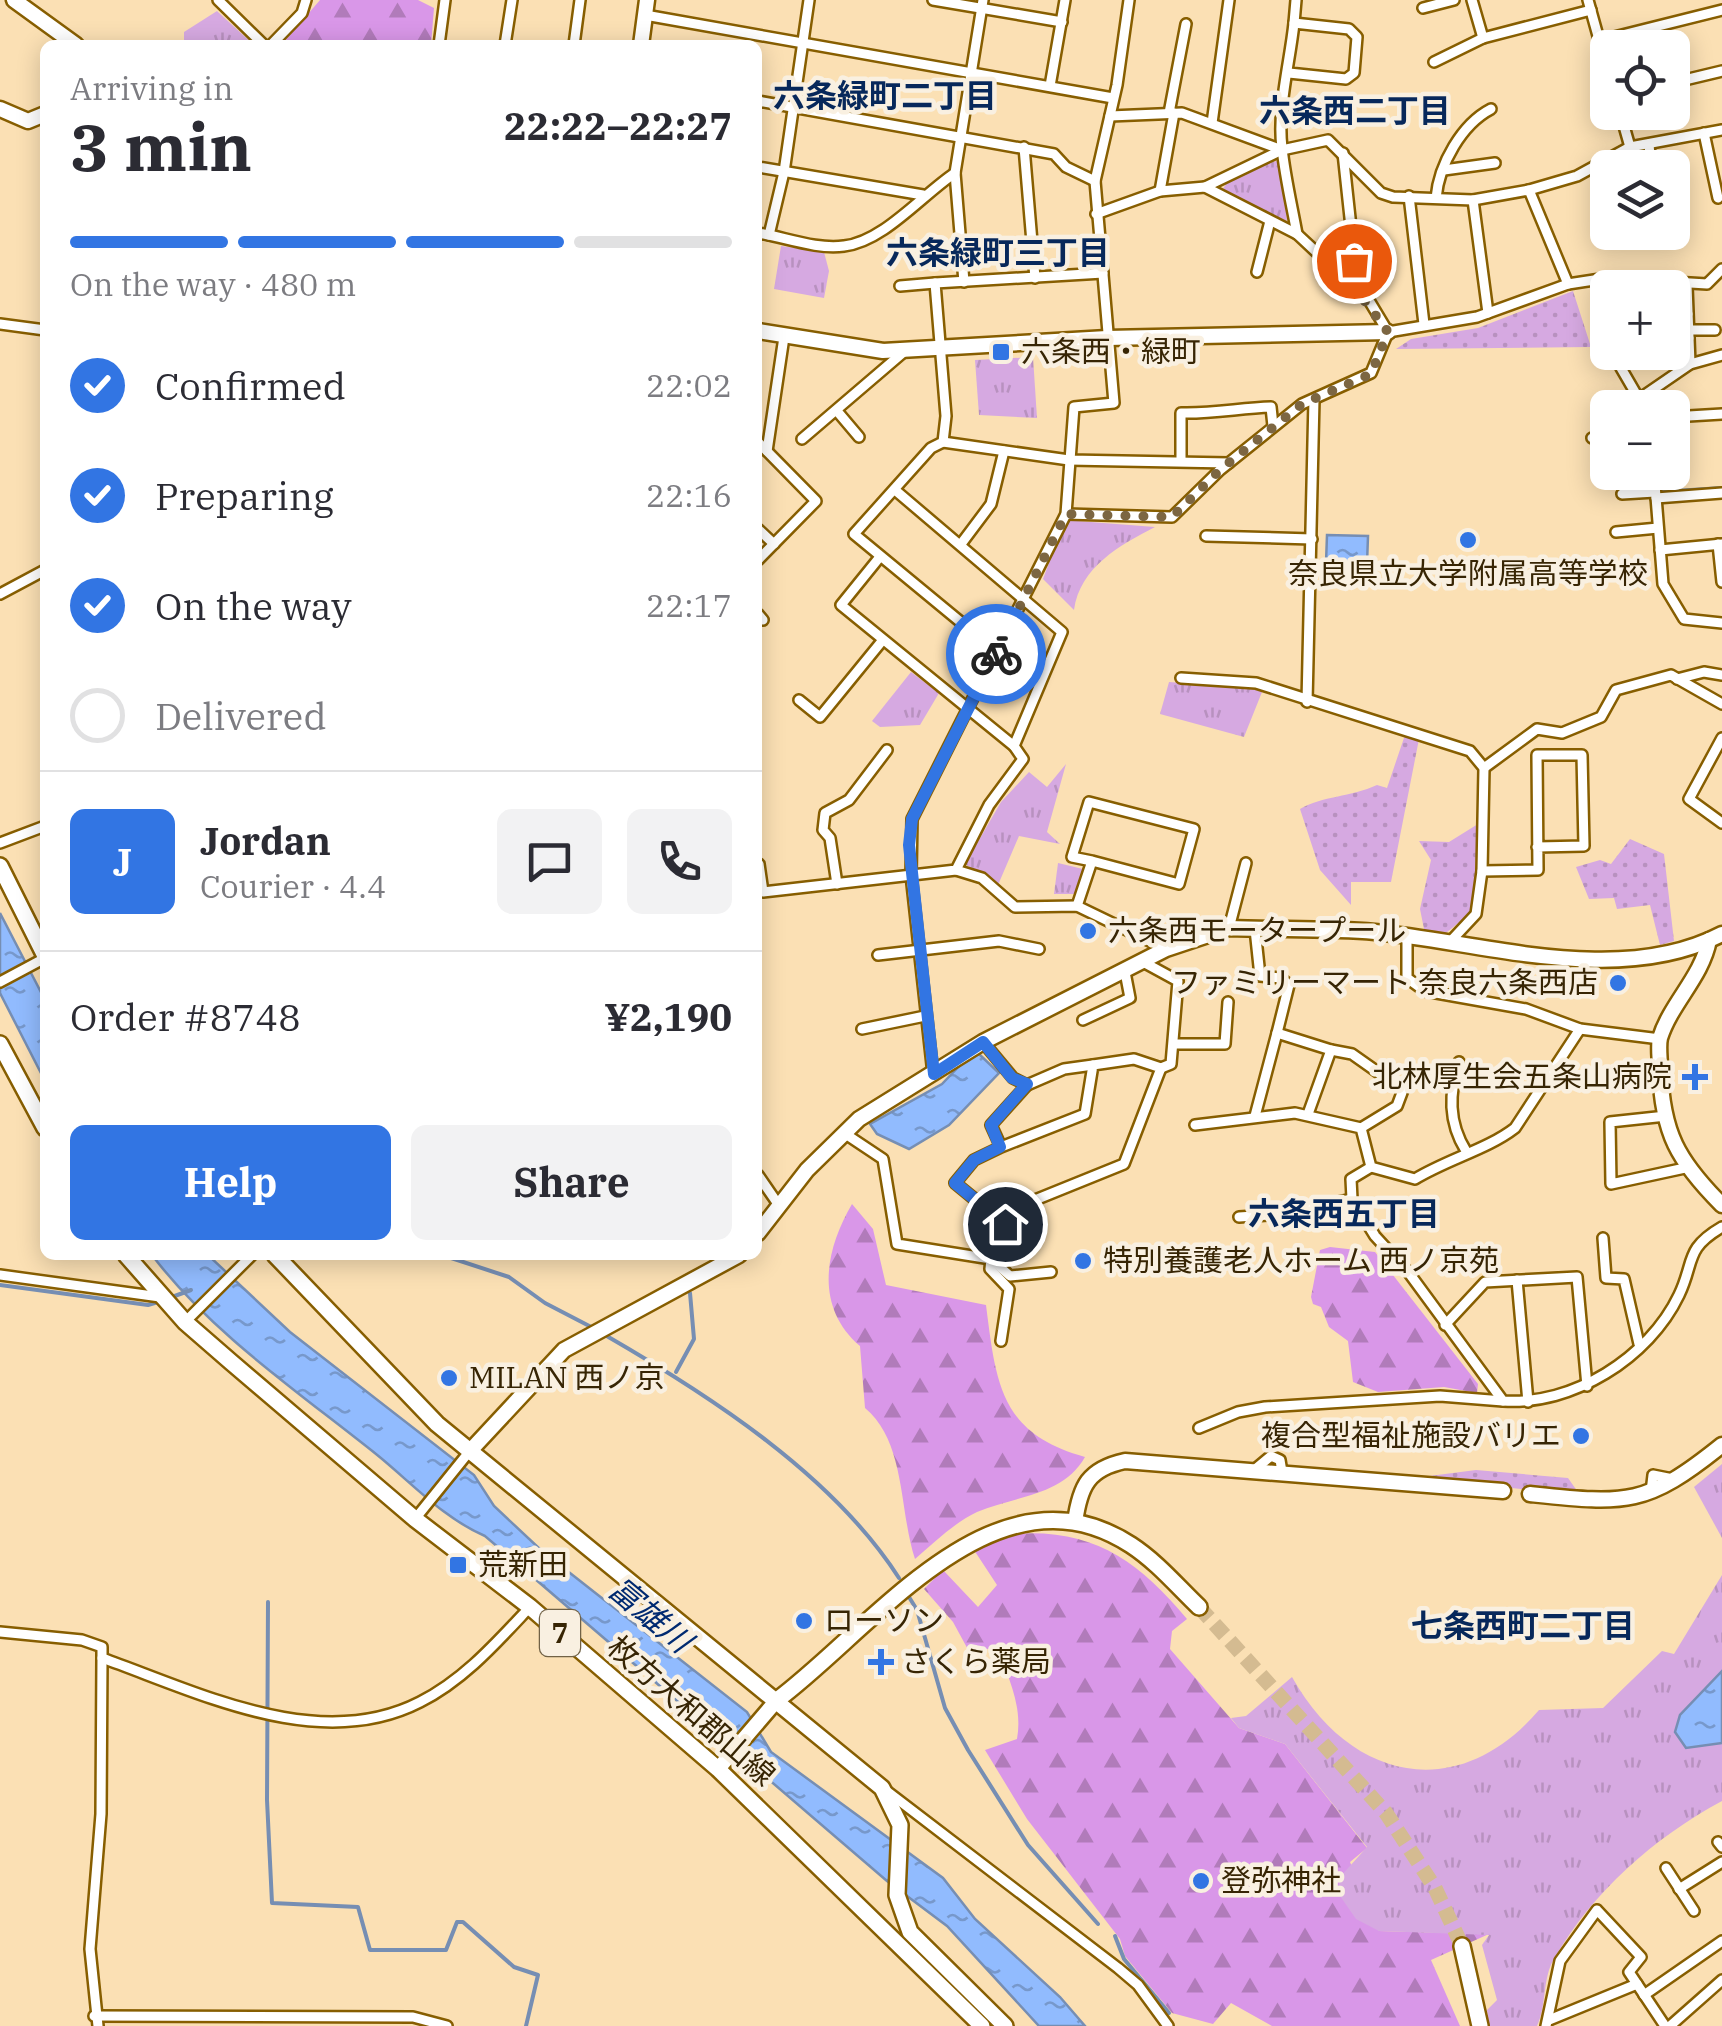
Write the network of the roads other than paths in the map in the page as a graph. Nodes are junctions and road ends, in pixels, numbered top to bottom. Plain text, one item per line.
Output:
1 (14, 0) edge
2 (218, 0) edge
3 (306, 0) edge
4 (445, 0) edge
5 (512, 0) edge
6 (580, 0) edge
7 (809, 0) edge
8 (933, 0) edge
9 (1064, 0) edge
10 (1129, 0) edge
11 (1229, 0) edge
12 (1296, 0) edge
13 (1454, 0) edge
14 (1472, 0) edge
15 (1706, 0) edge
16 (983, 4) edge
17 (1589, 5) edge
18 (646, 8) edge
19 (1423, 8) dead end
20 (1722, 10) edge
21 (1710, 13) junction
22 (1062, 22) junction
23 (1294, 23) junction
24 (1186, 24) dead end
25 (1595, 30) edge
26 (1642, 30) edge
27 (1483, 38) junction
28 (63, 40) edge
29 (262, 40) edge
30 (273, 40) edge
31 (440, 40) edge
32 (506, 40) edge
33 (575, 40) edge
34 (641, 40) edge
35 (802, 44) junction
36 (1434, 62) dead end
37 (1722, 71) edge
38 (970, 73) junction
39 (1289, 73) junction
40 (1690, 79) edge
41 (1050, 86) junction
42 (1113, 98) junction
43 (762, 102) edge
44 (790, 107) junction
45 (0, 109) edge
46 (1492, 109) dead end
47 (1171, 113) junction
48 (40, 116) edge
49 (1110, 116) junction
50 (1212, 123) junction
51 (1625, 130) edge
52 (1722, 130) edge
53 (960, 134) junction
54 (1704, 134) junction
55 (1649, 144) junction
56 (1024, 147) junction
57 (1630, 147) junction
58 (1282, 150) junction
59 (1650, 150) edge
60 (1343, 154) junction
61 (1494, 163) dead end
62 (762, 169) edge
63 (1444, 170) junction
64 (784, 172) junction
65 (956, 173) junction
66 (1095, 181) junction
67 (1204, 188) junction
68 (1160, 190) junction
69 (1529, 190) junction
70 (922, 194) junction
71 (1408, 196) junction
72 (1436, 198) junction
73 (1718, 198) dead end
74 (1472, 200) junction
75 (1096, 214) junction
76 (1270, 221) junction
77 (763, 234) edge
78 (1296, 234) junction
79 (1722, 268) edge
80 (1257, 272) dead end
81 (1103, 273) junction
82 (1035, 278) junction
83 (964, 282) junction
84 (1590, 283) edge
85 (935, 284) junction
86 (1568, 284) junction
87 (1690, 285) edge
88 (900, 286) dead end
89 (1358, 292) junction
90 (1488, 313) junction
91 (0, 324) edge
92 (1424, 324) junction
93 (40, 329) edge
94 (1715, 330) dead end
95 (762, 332) edge
96 (1388, 332) junction
97 (1690, 334) edge
98 (784, 337) junction
99 (1107, 338) junction
100 (906, 350) junction
101 (940, 350) junction
102 (1722, 355) edge
103 (1690, 364) edge
104 (1682, 370) edge
105 (1654, 390) edge
106 (1314, 399) junction
107 (837, 411) junction
108 (1722, 414) edge
109 (1690, 416) edge
110 (1273, 426) junction
111 (859, 437) dead end
112 (802, 439) dead end
113 (943, 442) junction
114 (762, 446) edge
115 (767, 451) junction
116 (1004, 451) junction
117 (1069, 460) junction
118 (1181, 460) junction
119 (1229, 463) junction
120 (895, 490) junction
121 (1655, 490) edge
122 (1722, 493) edge
123 (1622, 494) dead end
124 (1655, 495) junction
125 (1066, 514) junction
126 (1658, 528) junction
127 (1616, 532) dead end
128 (762, 533) edge
129 (1206, 536) dead end
130 (1312, 539) junction
131 (774, 544) junction
132 (962, 544) junction
133 (1720, 544) edge
134 (1660, 550) junction
135 (762, 556) edge
136 (880, 558) junction
137 (40, 573) edge
138 (1722, 582) edge
139 (0, 594) edge
140 (1023, 598) junction
141 (1722, 623) edge
142 (882, 641) junction
143 (997, 652) junction
144 (1722, 676) edge
145 (1181, 678) dead end
146 (1677, 678) junction
147 (800, 700) dead end
148 (1308, 702) junction
149 (1722, 704) edge
150 (970, 711) junction
151 (1722, 738) edge
152 (1014, 746) junction
153 (887, 750) dead end
154 (1484, 768) junction
155 (1722, 824) edge
156 (40, 828) edge
157 (0, 843) edge
158 (1538, 847) junction
159 (1092, 862) junction
160 (1246, 862) dead end
161 (0, 866) edge
162 (956, 870) junction
163 (1482, 871) junction
164 (911, 875) junction
165 (836, 884) junction
166 (762, 885) edge
167 (1077, 906) junction
168 (1229, 928) junction
169 (1255, 929) junction
170 (1407, 936) junction
171 (1715, 937) edge
172 (1448, 944) junction
173 (921, 947) junction
174 (1039, 949) dead end
175 (1166, 949) junction
176 (40, 953) edge
177 (878, 954) dead end
178 (40, 961) edge
179 (1146, 962) junction
180 (1125, 972) junction
181 (0, 982) edge
182 (1228, 1002) dead end
183 (926, 1016) junction
184 (1083, 1020) dead end
185 (862, 1029) dead end
186 (1580, 1029) junction
187 (1276, 1033) junction
188 (1660, 1038) junction
189 (983, 1042) junction
190 (0, 1044) edge
191 (1175, 1044) junction
192 (1330, 1050) junction
193 (1459, 1062) dead end
194 (1093, 1065) junction
195 (1161, 1068) junction
196 (934, 1074) junction
197 (1027, 1084) junction
198 (1308, 1114) junction
199 (1255, 1116) junction
200 (1666, 1116) junction
201 (40, 1119) edge
202 (1195, 1125) dead end
203 (1361, 1128) junction
204 (844, 1133) junction
205 (1000, 1147) junction
206 (1466, 1151) junction
207 (1371, 1166) junction
208 (1686, 1168) junction
209 (762, 1182) edge
210 (1352, 1199) junction
211 (778, 1204) junction
212 (1722, 1205) edge
213 (1239, 1216) dead end
214 (1005, 1224) junction
215 (762, 1227) edge
216 (1722, 1227) edge
217 (1603, 1238) dead end
218 (991, 1259) junction
219 (130, 1260) edge
220 (247, 1260) edge
221 (278, 1260) edge
222 (730, 1260) edge
223 (1051, 1272) dead end
224 (0, 1276) edge
225 (1517, 1280) junction
226 (163, 1297) junction
227 (189, 1318) junction
228 (1445, 1325) junction
229 (1001, 1341) dead end
230 (1640, 1344) junction
231 (1587, 1386) junction
232 (1503, 1401) junction
233 (1528, 1402) junction
234 (1198, 1428) dead end
235 (1722, 1446) edge
236 (466, 1456) junction
237 (1503, 1491) dead end
238 (1530, 1494) dead end
239 (420, 1514) junction
240 (1074, 1522) junction
241 (530, 1607) junction
242 (1198, 1608) tunnel mouth
243 (0, 1632) edge
244 (102, 1658) junction
245 (773, 1704) junction
246 (720, 1765) junction
247 (882, 1788) junction
248 (1722, 1862) edge
249 (1666, 1868) dead end
250 (1679, 1889) junction
251 (1694, 1911) dead end
252 (1722, 1941) edge
253 (1462, 1946) tunnel mouth
254 (1722, 1980) edge
255 (1637, 1984) junction
256 (1644, 1996) junction
257 (1576, 2012) junction
258 (96, 2021) edge
259 (1548, 2023) edge
260 (447, 2026) edge
261 (982, 2026) edge
262 (1005, 2026) edge
263 (1168, 2026) edge
264 (1480, 2026) edge
265 (1576, 2026) edge
266 (1667, 2026) edge

1 - 28 street
2 - 29 street
3 - 30 street
4 - 31 street
5 - 32 street
6 - 33 street
7 - 35 street
8 - 16 street
9 - 22 street
10 - 42 street
11 - 50 street
12 - 23 street
13 - 19 street
14 - 27 street
15 - 21 street
16 - 22 street
16 - 38 street
17 - 25 street
17 - 27 street
18 - 34 street
18 - 35 street
20 - 21 street
21 - 26 street
22 - 41 street
23 - 39 street
23 - 39 street
24 - 47 street
27 - 36 street
35 - 38 street
35 - 44 street
37 - 40 street
38 - 41 street
38 - 53 street
39 - 58 street
41 - 42 street
42 - 49 street
43 - 44 street
44 - 53 street
44 - 64 street
45 - 48 street
46 - 63 street
47 - 49 street
47 - 50 street
47 - 68 street
49 - 66 street
50 - 58 street
51 - 57 street
52 - 54 street
53 - 56 street
53 - 65 street
54 - 55 street
54 - 73 street
55 - 57 street
55 - 59 street
56 - 66 street
56 - 82 street
57 - 69 street
58 - 60 street
58 - 67 street
58 - 78 street
60 - 71 street
60 - 89 street
61 - 63 street
62 - 64 street
63 - 72 street
64 - 70 street
64 - 77 street
65 - 70 street
65 - 83 street
66 - 75 street
67 - 68 street
67 - 76 street
68 - 75 street
69 - 74 street
69 - 86 street
70 - 77 street
71 - 72 street
71 - 92 street
72 - 74 street
74 - 90 street
75 - 81 street
76 - 78 street
76 - 80 street
78 - 89 street
79 - 87 street
81 - 82 street
81 - 99 street
82 - 83 street
83 - 85 street
84 - 86 street
85 - 88 street
85 - 101 street
86 - 90 street
89 - 96 street
90 - 92 street
91 - 93 street
92 - 96 street
94 - 97 street
95 - 98 street
96 - 99 street
96 - 106 street
98 - 100 street
98 - 115 street
99 - 101 street
99 - 117 street
100 - 101 street
100 - 107 street
101 - 113 street
102 - 103 street
104 - 105 street
106 - 110 street
106 - 130 street
107 - 111 street
107 - 112 street
108 - 109 street
110 - 118 street
110 - 119 street
113 - 116 street
113 - 120 street
114 - 115 street
115 - 131 street
116 - 117 street
116 - 132 street
117 - 118 street
117 - 125 street
118 - 119 street
119 - 125 street
120 - 132 street
120 - 136 street
121 - 124 street
122 - 124 street
123 - 124 street
124 - 126 street
125 - 140 street
126 - 127 street
126 - 134 street
128 - 131 street
129 - 130 street
130 - 148 street
131 - 135 street
132 - 140 street
133 - 134 street
133 - 138 street
134 - 141 street
136 - 142 street
136 - 143 street
137 - 139 street
140 - 143 street
140 - 152 street
142 - 147 street
142 - 150 street
143 - 150 street
144 - 146 street
145 - 148 street
146 - 149 street
146 - 154 street
148 - 154 street
150 - 152 street
150 - 164 street
151 - 155 street
152 - 162 street
153 - 165 street
154 - 163 street
156 - 157 street
158 - 158 street
158 - 163 street
159 - 159 street
159 - 167 street
160 - 168 street
161 - 176 main road
162 - 164 street
162 - 167 street
163 - 172 street
164 - 165 street
164 - 173 street
165 - 166 street
167 - 175 street
168 - 169 street
168 - 175 street
169 - 170 street
169 - 187 street
170 - 172 street
170 - 186 street
171 - 172 street
171 - 188 street
173 - 174 street
173 - 177 street
173 - 183 street
175 - 179 street
178 - 181 street
179 - 180 street
179 - 191 street
180 - 184 street
180 - 189 street
182 - 191 street
183 - 185 street
183 - 196 street
186 - 188 street
186 - 206 street
187 - 192 street
187 - 199 street
188 - 200 street
189 - 196 street
189 - 197 street
190 - 201 main road
191 - 195 street
192 - 198 street
192 - 203 street
193 - 206 street
194 - 195 street
194 - 197 street
194 - 205 street
195 - 214 street
196 - 204 street
197 - 205 street
198 - 199 street
198 - 203 street
199 - 202 street
200 - 208 street
200 - 208 street
203 - 207 street
204 - 211 street
204 - 218 street
205 - 214 street
206 - 207 street
207 - 210 street
208 - 212 street
209 - 211 street
210 - 213 street
210 - 228 street
211 - 215 street
214 - 218 street
216 - 230 street
217 - 230 street
218 - 223 street
218 - 229 street
219 - 226 main road, 枚方大和郡山線 / 7
220 - 227 street
221 - 236 main road, 枚方大和郡山線
222 - 236 street
224 - 226 street
225 - 228 street
225 - 231 street
225 - 233 street
226 - 227 main road, 枚方大和郡山線 / 7
227 - 239 main road, 枚方大和郡山線 / 7
228 - 232 street
230 - 231 street
231 - 233 street
232 - 233 street
232 - 234 street
235 - 238 street
236 - 239 street
236 - 245 main road, 枚方大和郡山線
237 - 240 street
239 - 241 main road, 枚方大和郡山線 / 7
240 - 242 main road
240 - 245 main road
241 - 244 street
241 - 246 main road, 枚方大和郡山線 / 7
243 - 244 street
244 - 258 street
245 - 246 street
245 - 247 main road, 枚方大和郡山線
246 - 261 main road, 枚方大和郡山線 / 7
247 - 262 main road, 枚方大和郡山線
247 - 263 street
248 - 250 street
249 - 250 street
250 - 251 street
252 - 256 street
253 - 264 main road
254 - 266 street
255 - 256 street
255 - 257 street
255 - 259 street
256 - 266 street
257 - 259 street
257 - 265 street
258 - 260 street

